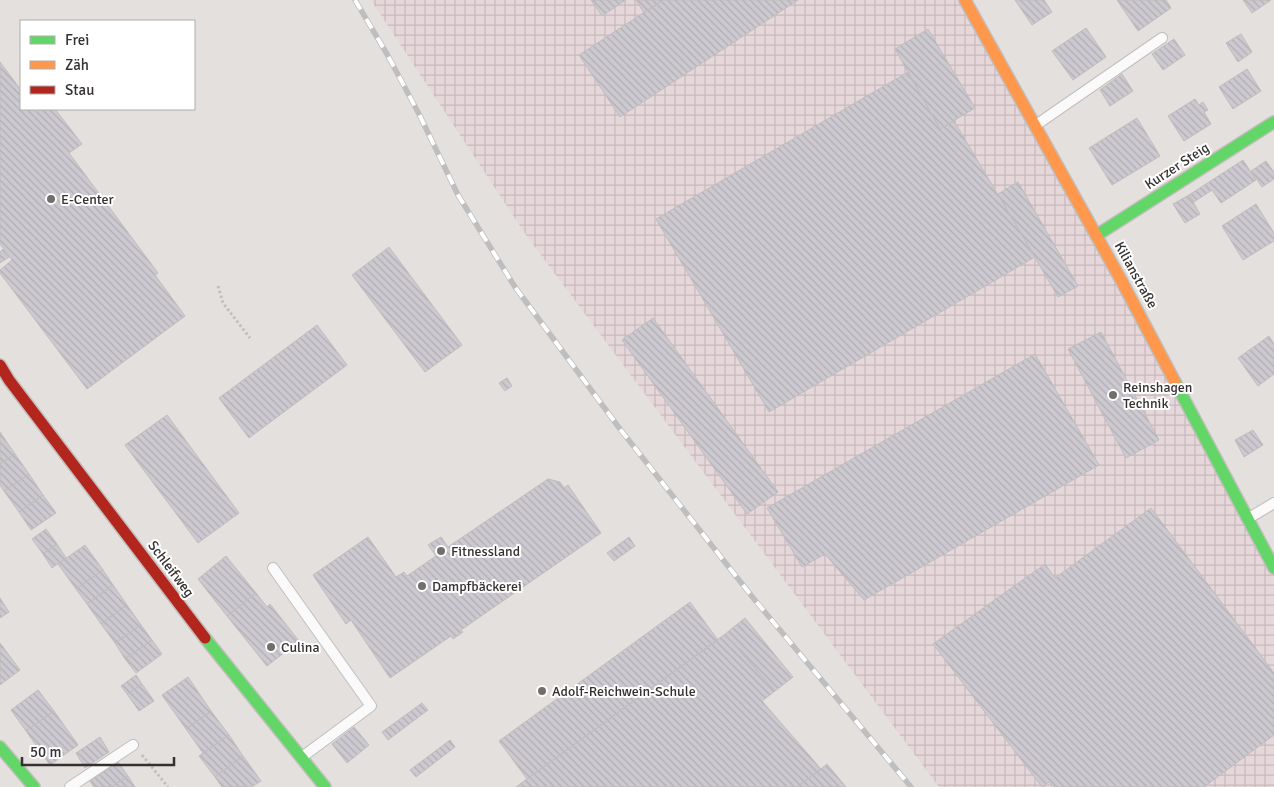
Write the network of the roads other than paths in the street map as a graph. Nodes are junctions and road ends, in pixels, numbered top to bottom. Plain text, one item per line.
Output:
1 (966, 0) edge
2 (1162, 38) dead end
3 (1274, 122) edge
4 (1036, 125) junction
5 (1097, 235) junction
6 (0, 365) edge
7 (1274, 503) edge
8 (1248, 519) junction
9 (274, 568) dead end
10 (1274, 568) edge
11 (133, 745) road end
12 (0, 747) edge
13 (301, 758) junction
14 (34, 787) edge
15 (70, 787) edge
16 (325, 787) edge

1 - 4 street, Kilianstraße
2 - 4 lane
3 - 5 street, Kurzer Steig
4 - 5 street, Kilianstraße
5 - 8 street, Kilianstraße
6 - 13 street, Schleifweg
7 - 8 lane
8 - 10 street, Kilianstraße
9 - 13 lane
11 - 15 lane
12 - 14 street
13 - 16 street, Schleifweg

